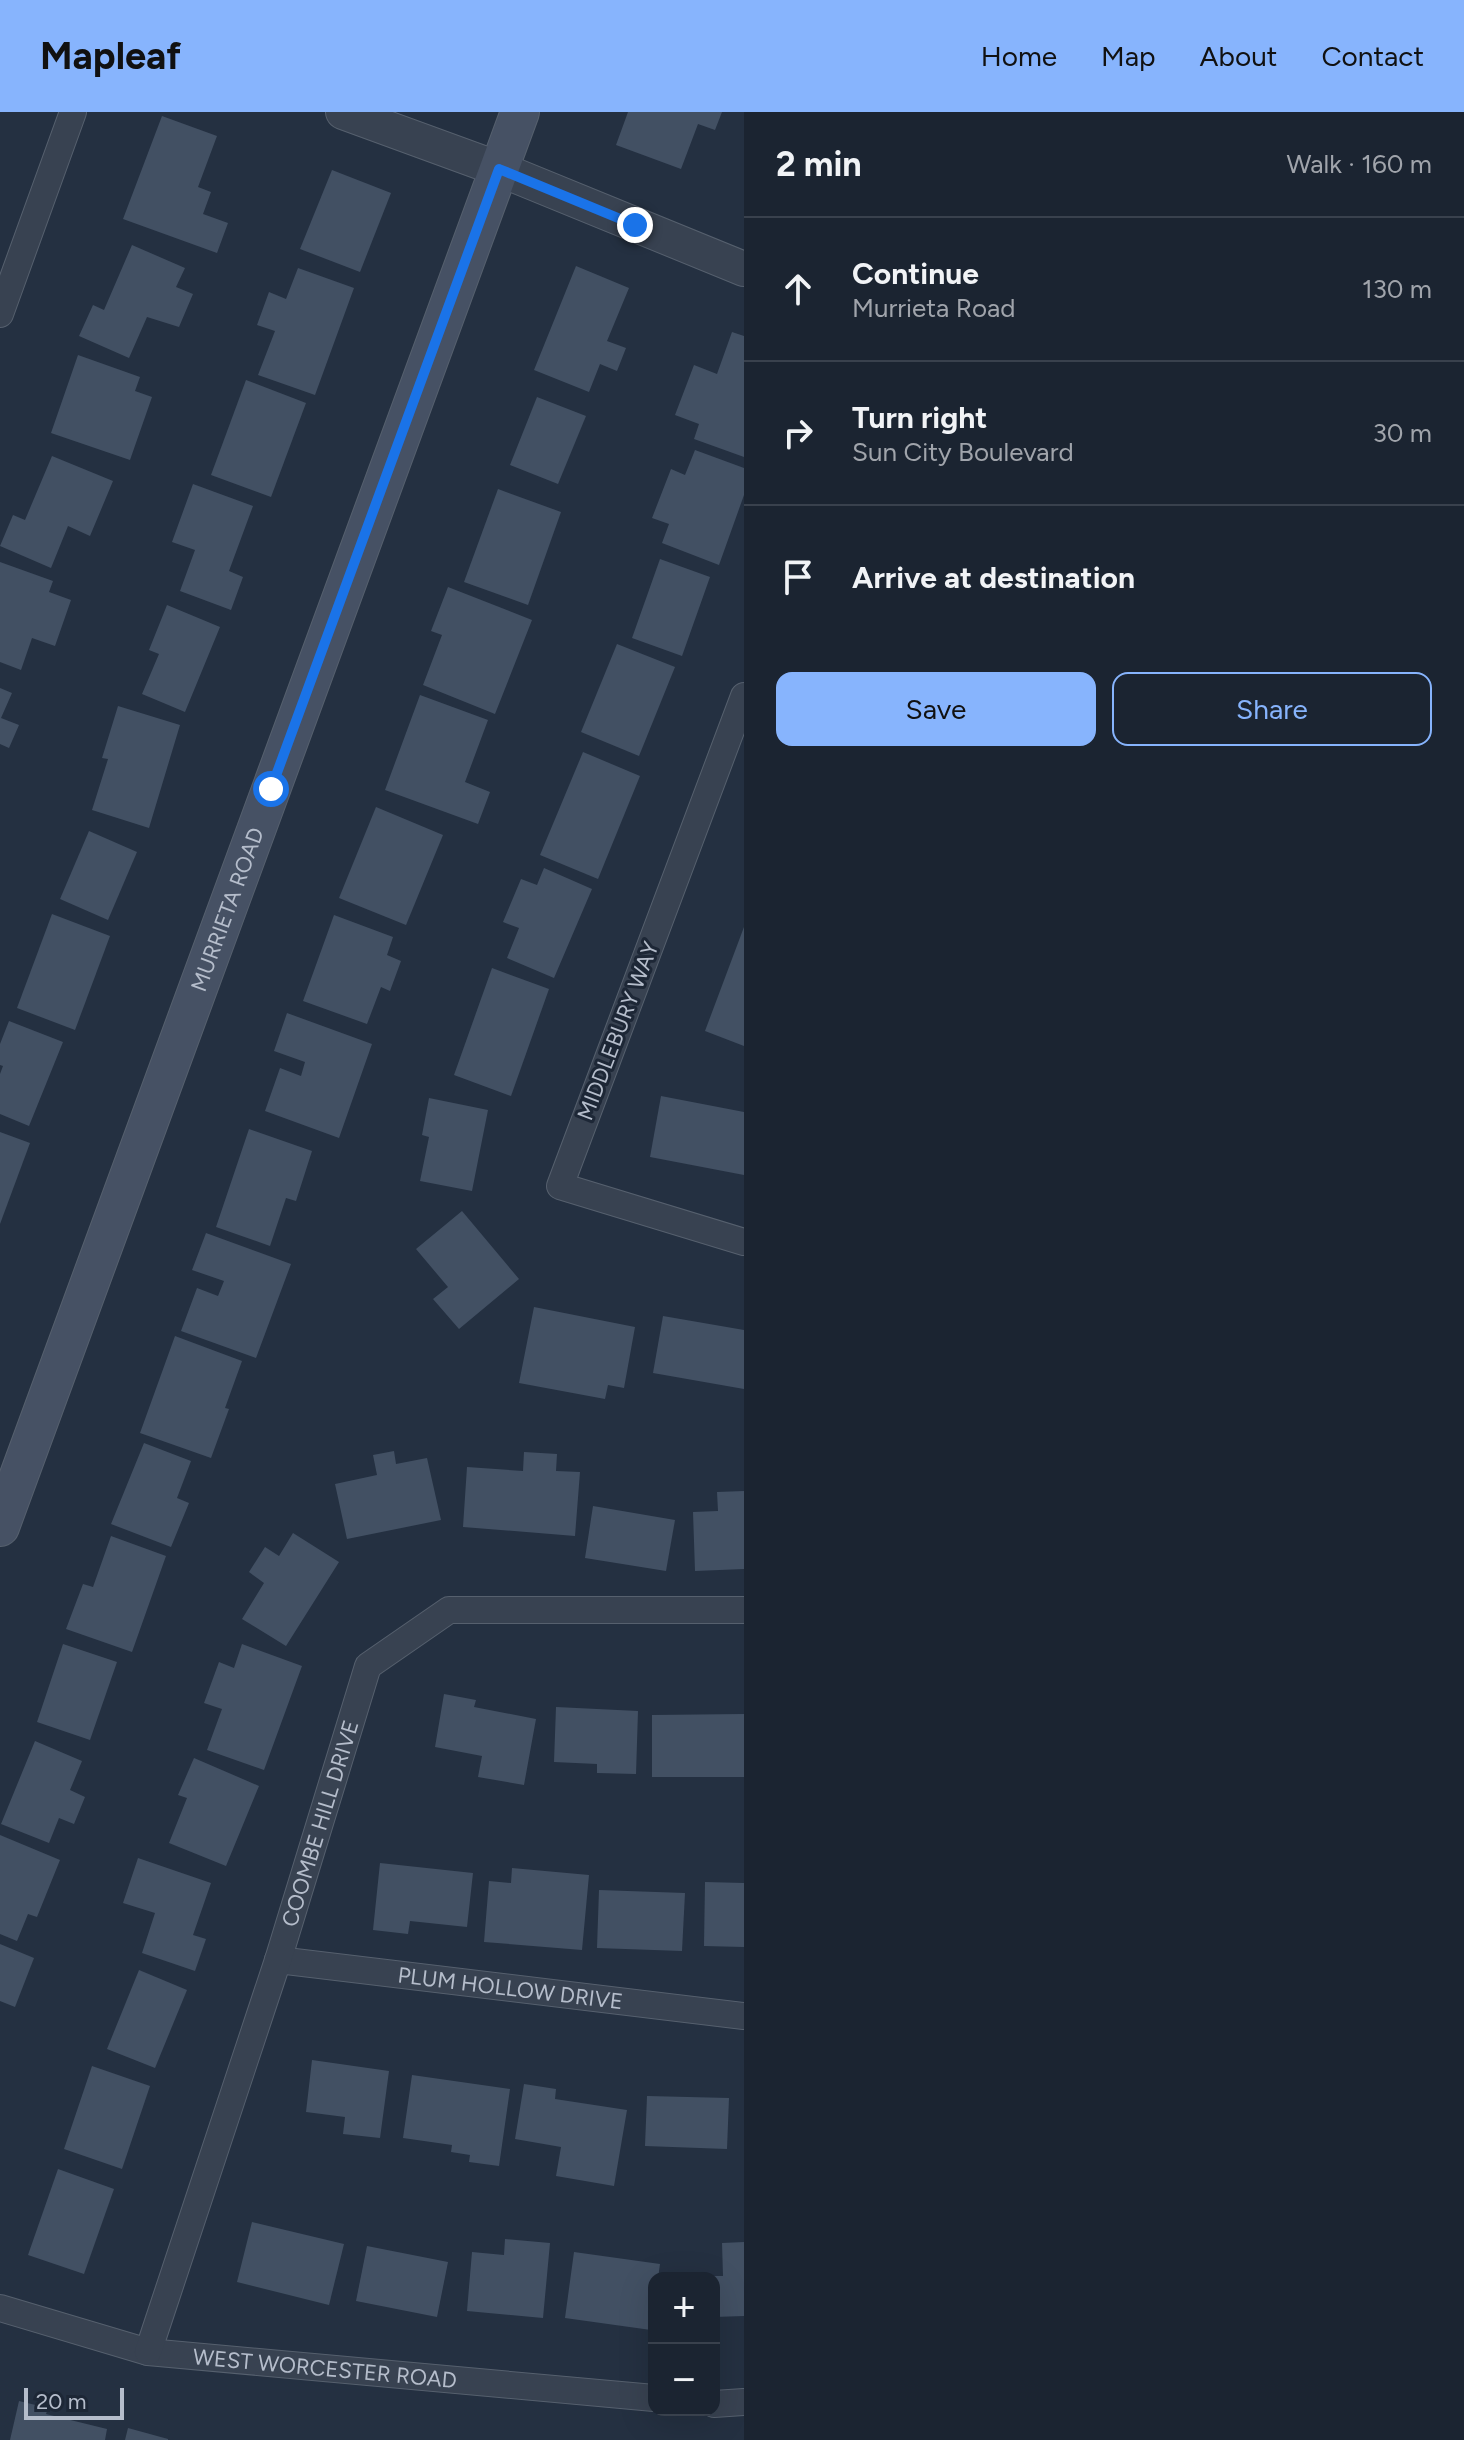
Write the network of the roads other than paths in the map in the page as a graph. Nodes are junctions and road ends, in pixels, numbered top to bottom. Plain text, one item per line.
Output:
1 (73, 112) edge
2 (343, 112) edge
3 (520, 112) edge
4 (499, 169) junction
5 (744, 269) edge
6 (0, 314) edge
7 (744, 696) edge
8 (744, 1242) edge
9 (0, 1527) edge
10 (744, 1610) edge
11 (278, 1960) junction
12 (744, 2016) edge
13 (0, 2308) edge
14 (148, 2352) junction
15 (648, 2397) edge
16 (744, 2402) edge
17 (720, 2404) edge

1 - 6 street
2 - 4 street
3 - 4 main road, MURRIETA ROAD
4 - 5 street
4 - 9 main road, MURRIETA ROAD
7 - 8 street, MIDDLEBURY WAY
10 - 11 street, COOMBE HILL DRIVE
11 - 12 street, PLUM HOLLOW DRIVE
11 - 14 street, COOMBE HILL DRIVE
13 - 14 street, WEST WORCESTER ROAD
14 - 15 street, WEST WORCESTER ROAD
16 - 17 street

